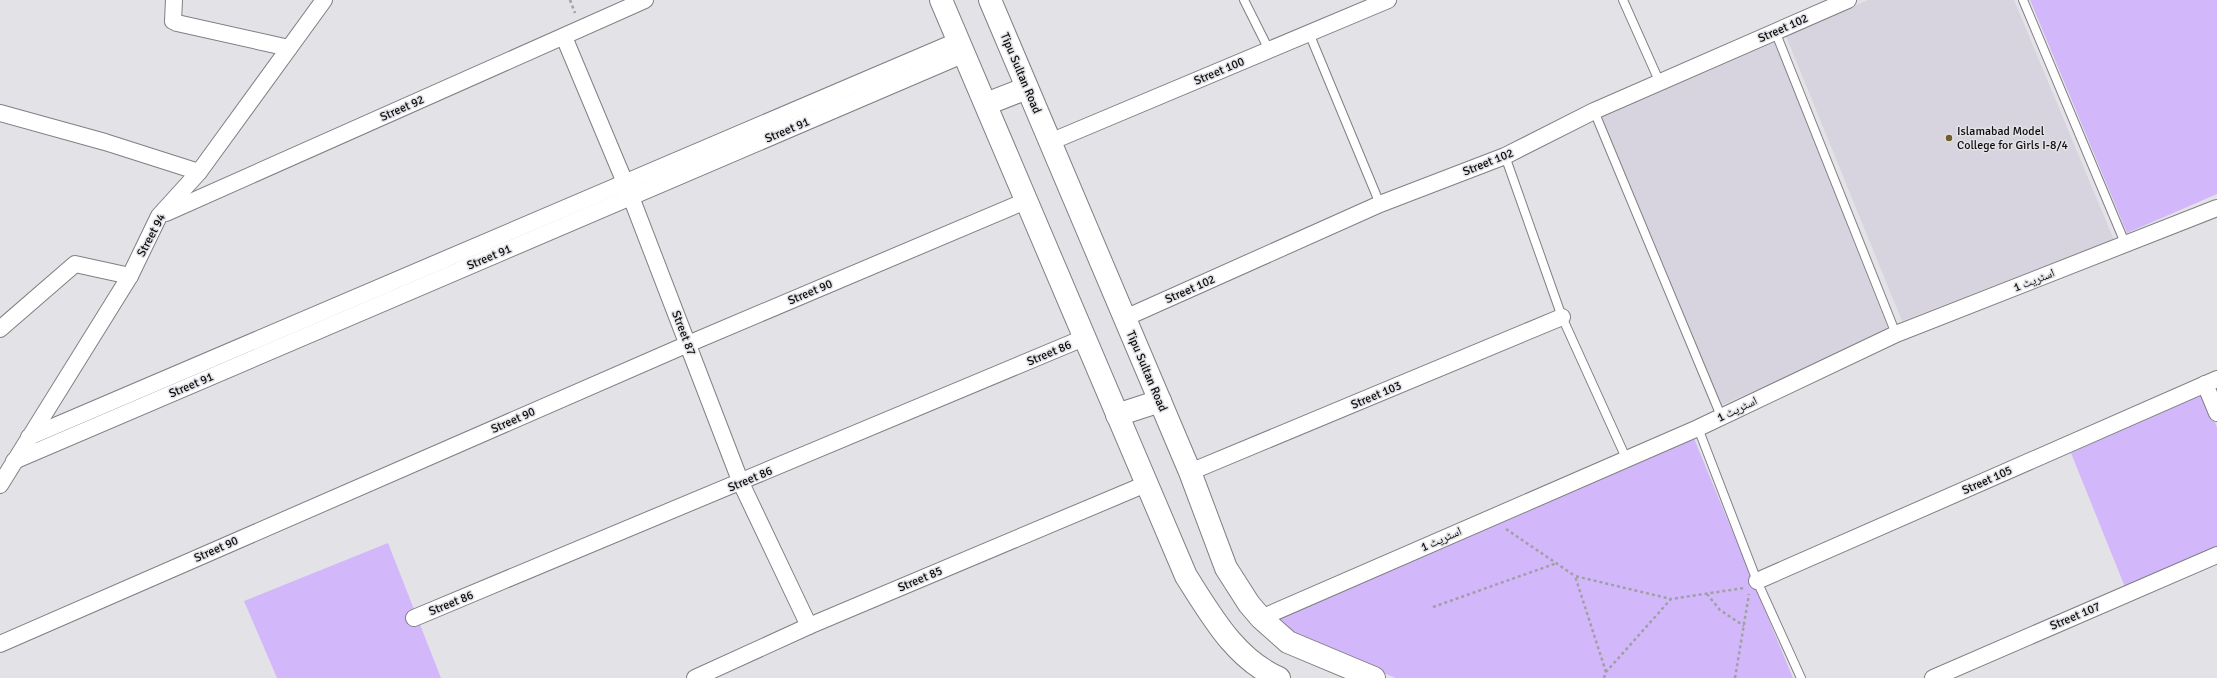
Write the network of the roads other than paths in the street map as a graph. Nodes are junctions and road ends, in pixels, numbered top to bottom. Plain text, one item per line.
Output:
1 (174, 0) edge
2 (324, 0) edge
3 (645, 0) edge
4 (941, 0) edge
5 (990, 0) edge
6 (1244, 0) edge
7 (1388, 0) edge
8 (1623, 0) edge
9 (1848, 0) edge
10 (2023, 0) edge
11 (1775, 31) junction
12 (1309, 33) junction
13 (564, 37) junction
14 (962, 47) junction
15 (289, 48) junction
16 (1269, 50) junction
17 (1660, 83) junction
18 (1027, 88) junction
19 (986, 104) junction
20 (1594, 111) junction
21 (0, 112) edge
22 (1050, 142) junction
23 (1504, 156) junction
24 (199, 172) junction
25 (628, 190) junction
26 (1028, 200) junction
27 (1380, 204) junction
28 (2217, 208) edge
29 (159, 216) junction
30 (2125, 243) junction
31 (130, 276) junction
32 (1562, 317) junction
33 (1125, 318) junction
34 (0, 329) edge
35 (1896, 334) junction
36 (1086, 337) junction
37 (688, 344) junction
38 (2211, 382) edge
39 (1160, 401) junction
40 (2217, 413) edge
41 (1118, 415) junction
42 (1721, 416) junction
43 (1698, 428) junction
44 (29, 437) junction
45 (1626, 458) junction
46 (14, 461) junction
47 (1190, 472) junction
48 (741, 483) junction
49 (1146, 484) junction
50 (0, 485) edge
51 (2217, 555) edge
52 (1757, 581) junction
53 (414, 618) dead end
54 (1260, 618) junction
55 (809, 626) junction
56 (0, 644) edge
57 (1266, 676) edge
58 (695, 678) edge
59 (1374, 678) edge
60 (1801, 678) edge
61 (1933, 678) edge

1 - 15 street
2 - 15 street, Street 94
3 - 13 street, Street 92
4 - 14 street
5 - 18 street, Tipu Sultan Road
6 - 16 lane
7 - 12 street, Street 100
8 - 17 lane
9 - 11 street, Street 102
10 - 30 lane
11 - 17 street, Street 102
11 - 35 lane
12 - 16 street, Street 100
12 - 27 lane
13 - 25 street, Street 87
13 - 29 street, Street 92
14 - 19 street
14 - 25 street, Street 91
15 - 24 street, Street 94
16 - 22 street, Street 100
17 - 20 street, Street 102
18 - 19 street
18 - 22 street, Tipu Sultan Road
19 - 26 street
20 - 23 street, Street 102
20 - 42 lane
21 - 24 street
22 - 33 street, Tipu Sultan Road
23 - 27 street, Street 102
23 - 32 lane
24 - 29 street, Street 94
25 - 37 street, Street 87
25 - 44 street
25 - 46 street, Street 91
26 - 36 street
26 - 37 street, Street 90
27 - 33 street, Street 102
28 - 30 street, اسٹریٹ 1
29 - 31 street, Street 94
30 - 35 street, اسٹریٹ 1
31 - 34 street
31 - 44 street, Street 94
32 - 45 lane
32 - 47 street, Street 103
33 - 39 street, Tipu Sultan Road
35 - 42 street, اسٹریٹ 1
36 - 41 street
36 - 48 street, Street 86
37 - 48 street, Street 87
37 - 56 street, Street 90
38 - 40 street
38 - 52 street, Street 105
39 - 41 street
39 - 47 street, Tipu Sultan Road
41 - 49 street
42 - 43 street, اسٹریٹ 1
43 - 45 street, اسٹریٹ 1
43 - 52 lane
44 - 46 street, Street 94
45 - 54 street, اسٹریٹ 1
46 - 50 street, Street 94
47 - 54 street, Tipu Sultan Road
48 - 53 street, Street 86
48 - 55 street, Street 87
49 - 55 street, Street 85
49 - 57 street
51 - 61 street, Street 107
52 - 60 lane
54 - 59 street, Tipu Sultan Road
55 - 58 street, Street 85

